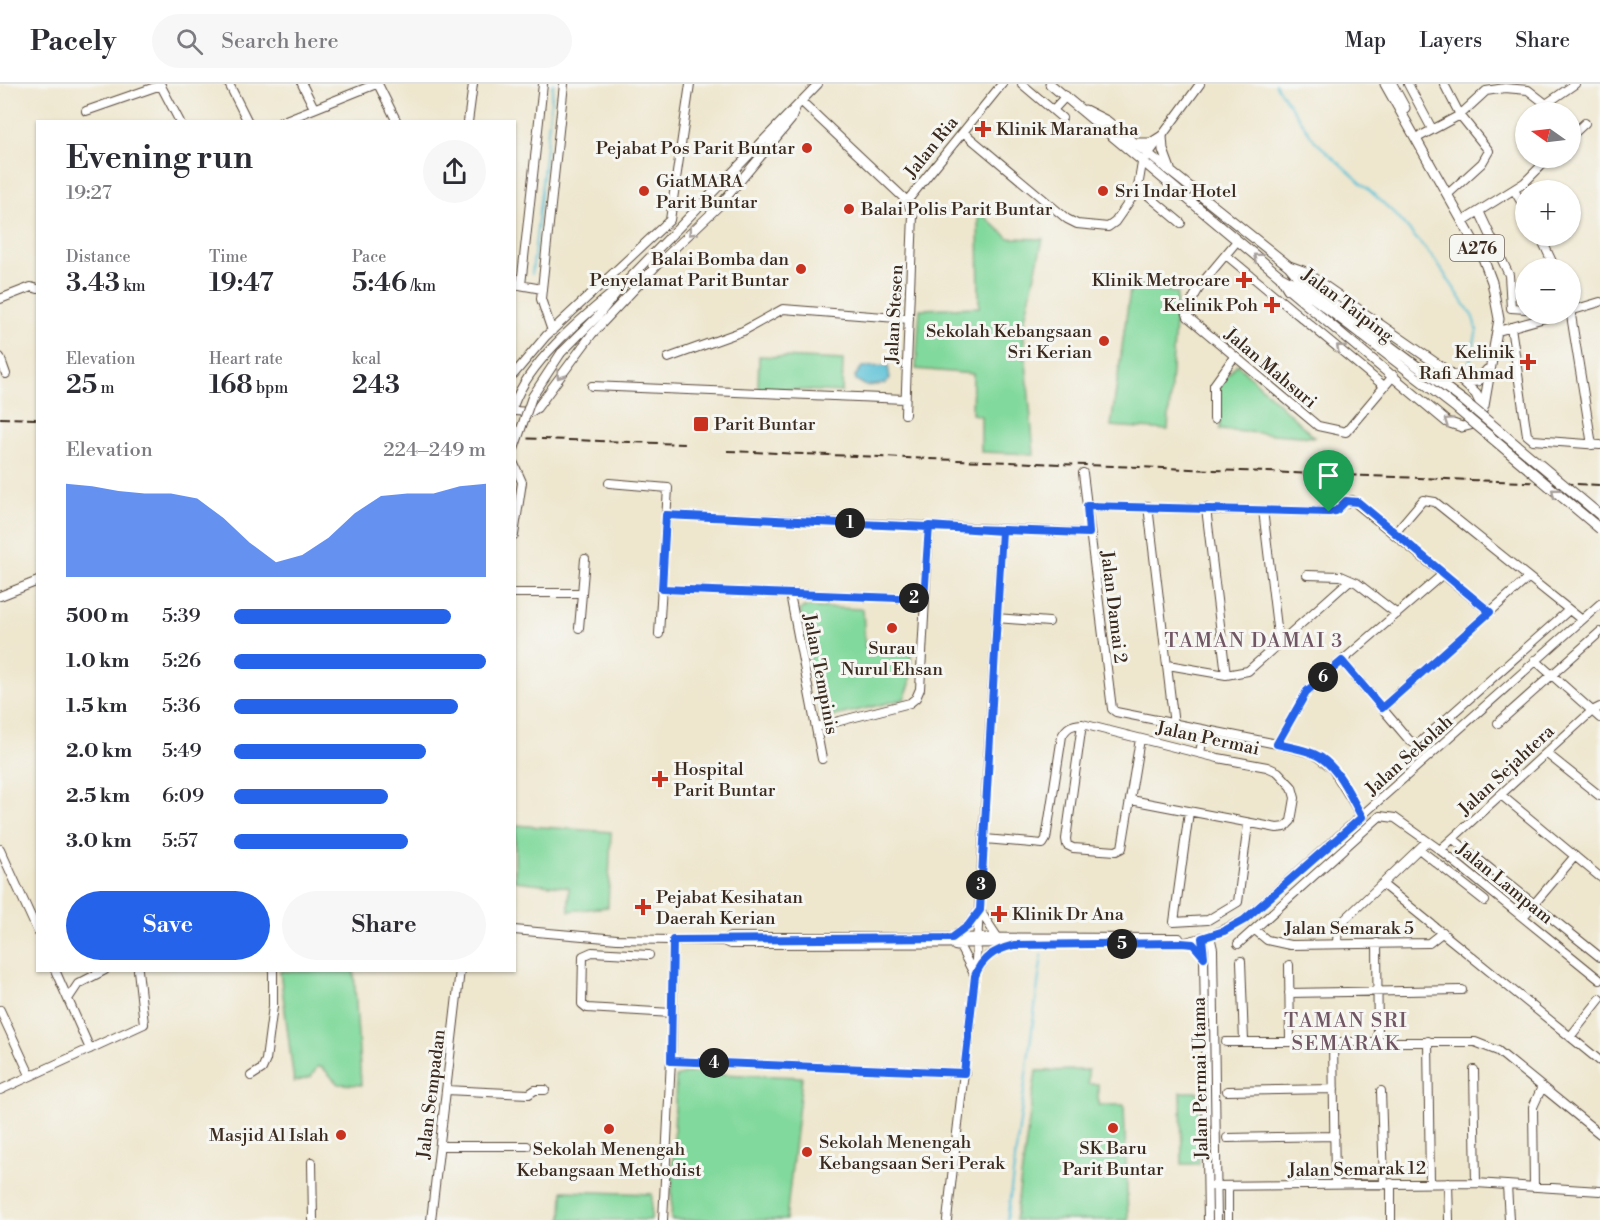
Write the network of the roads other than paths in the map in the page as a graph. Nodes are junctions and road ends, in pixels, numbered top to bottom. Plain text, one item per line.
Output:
1 (229, 84) edge
2 (302, 84) edge
3 (377, 84) edge
4 (472, 84) edge
5 (543, 84) edge
6 (564, 84) edge
7 (690, 84) edge
8 (818, 84) edge
9 (1002, 84) edge
10 (1022, 84) edge
11 (1050, 84) edge
12 (1200, 84) edge
13 (1385, 84) edge
14 (1392, 84) edge
15 (1408, 84) edge
16 (1444, 84) edge
17 (1575, 84) edge
18 (160, 85) edge
19 (1066, 96) junction
20 (1539, 102) edge
21 (1552, 102) edge
22 (799, 104) junction
23 (1078, 106) junction
24 (314, 108) junction
25 (1053, 110) junction
26 (86, 111) dead end
27 (1460, 115) junction
28 (1062, 118) dead end
29 (179, 120) edge
30 (247, 120) edge
31 (286, 120) edge
32 (396, 120) edge
33 (468, 120) edge
34 (1585, 123) dead end
35 (1581, 127) edge
36 (1432, 129) junction
37 (963, 132) junction
38 (1162, 136) junction
39 (1417, 138) junction
40 (1132, 142) junction
41 (1144, 159) junction
42 (1539, 168) edge
43 (1172, 172) junction
44 (1138, 189) junction
45 (1514, 190) joint
46 (1448, 194) junction
47 (907, 201) junction
48 (1479, 211) junction
49 (1463, 221) junction
50 (1181, 223) dead end
51 (1237, 241) junction
52 (1226, 255) junction
53 (1288, 266) junction
54 (1280, 276) junction
55 (518, 285) edge
56 (622, 286) junction
57 (36, 288) edge
58 (542, 289) junction
59 (0, 299) edge
60 (1600, 302) edge
61 (1581, 307) edge
62 (1515, 308) edge
63 (1312, 310) junction
64 (1305, 318) junction
65 (909, 319) junction
66 (1522, 324) edge
67 (1574, 324) edge
68 (1356, 326) junction
69 (1511, 327) junction
70 (552, 330) junction
71 (1498, 331) junction
72 (0, 357) edge
73 (1234, 357) junction
74 (668, 358) dead end
75 (1488, 368) junction
76 (516, 372) edge
77 (6, 374) dead end
78 (1394, 375) junction
79 (1463, 382) junction
80 (592, 386) dead end
81 (1384, 386) junction
82 (612, 387) junction
83 (602, 391) dead end
84 (905, 399) junction
85 (516, 400) edge
86 (1483, 409) junction
87 (516, 411) edge
88 (905, 414) dead end
89 (1214, 419) dead end
90 (516, 441) edge
91 (1596, 445) edge
92 (1083, 473) dead end
93 (518, 481) edge
94 (609, 483) dead end
95 (1087, 506) junction
96 (1148, 506) junction
97 (516, 508) edge
98 (1206, 508) junction
99 (1263, 510) junction
100 (666, 515) junction
101 (1600, 515) edge
102 (929, 526) junction
103 (1600, 529) edge
104 (1002, 531) junction
105 (1089, 533) junction
106 (1394, 534) junction
107 (585, 559) dead end
108 (1443, 574) junction
109 (1307, 575) dead end
110 (1528, 578) junction
111 (1350, 580) junction
112 (36, 581) edge
113 (662, 589) junction
114 (516, 593) edge
115 (582, 594) junction
116 (790, 594) junction
117 (0, 596) edge
118 (924, 599) junction
119 (1600, 604) edge
120 (1569, 610) junction
121 (1490, 612) junction
122 (1397, 614) junction
123 (996, 618) junction
124 (1582, 620) junction
125 (1049, 622) dead end
126 (579, 628) dead end
127 (1600, 632) edge
128 (659, 634) dead end
129 (1279, 644) junction
130 (1536, 660) junction
131 (1342, 661) junction
132 (1168, 665) junction
133 (1226, 675) junction
134 (1551, 677) junction
135 (1600, 707) edge
136 (1382, 708) junction
137 (1592, 711) junction
138 (1600, 718) edge
139 (1498, 723) dead end
140 (1082, 724) junction
141 (1174, 725) junction
142 (816, 727) junction
143 (1204, 731) junction
144 (1140, 739) junction
145 (1277, 744) junction
146 (1200, 753) junction
147 (1546, 753) junction
148 (822, 759) dead end
149 (1501, 795) junction
150 (1600, 796) edge
151 (1131, 800) junction
152 (1189, 812) junction
153 (1362, 817) junction
154 (1248, 824) junction
155 (984, 839) junction
156 (1453, 839) junction
157 (1427, 841) junction
158 (0, 849) edge
159 (1419, 849) junction
160 (1440, 850) junction
161 (1575, 856) junction
162 (1600, 877) edge
163 (1382, 884) junction
164 (1485, 901) dead end
165 (1535, 903) junction
166 (980, 910) junction
167 (1523, 917) junction
168 (36, 928) edge
169 (516, 930) edge
170 (1255, 930) junction
171 (1443, 932) junction
172 (1206, 937) junction
173 (999, 938) junction
174 (673, 940) junction
175 (952, 942) junction
176 (977, 942) junction
177 (1181, 943) junction
178 (1337, 943) junction
179 (1377, 943) junction
180 (1238, 944) dead end
181 (1014, 945) junction
182 (649, 955) dead end
183 (1204, 957) junction
184 (1600, 957) edge
185 (1241, 961) dead end
186 (1289, 964) dead end
187 (56, 972) edge
188 (101, 972) edge
189 (138, 972) edge
190 (273, 972) edge
191 (460, 972) edge
192 (975, 976) junction
193 (1600, 980) edge
194 (1462, 990) dead end
195 (1377, 992) junction
196 (1289, 993) junction
197 (68, 999) junction
198 (1600, 999) edge
199 (0, 1010) edge
200 (672, 1013) junction
201 (1570, 1037) junction
202 (1333, 1040) junction
203 (1290, 1041) junction
204 (1378, 1041) junction
205 (1428, 1041) junction
206 (1226, 1042) dead end
207 (1244, 1042) junction
208 (90, 1049) junction
209 (671, 1061) junction
210 (1600, 1061) edge
211 (1474, 1070) dead end
212 (964, 1073) junction
213 (30, 1076) junction
214 (251, 1076) dead end
215 (1542, 1087) junction
216 (446, 1089) junction
217 (1334, 1089) junction
218 (0, 1090) edge
219 (545, 1090) dead end
220 (1227, 1091) dead end
221 (1381, 1091) dead end
222 (1600, 1134) edge
223 (1335, 1136) junction
224 (1227, 1138) dead end
225 (440, 1146) junction
226 (527, 1146) dead end
227 (312, 1162) dead end
228 (1387, 1183) junction
229 (1430, 1183) junction
230 (1448, 1183) junction
231 (1476, 1183) junction
232 (1335, 1184) junction
233 (1507, 1185) junction
234 (1212, 1186) junction
235 (1228, 1186) junction
236 (1534, 1186) junction
237 (1600, 1191) edge
238 (313, 1220) edge
239 (431, 1220) edge
240 (663, 1220) edge
241 (946, 1220) edge
242 (1208, 1220) edge
243 (1217, 1220) edge
244 (1228, 1220) edge
245 (1391, 1220) edge
246 (1449, 1220) edge
247 (1509, 1220) edge

1 - 30 street
2 - 24 street
3 - 24 street
3 - 32 street
4 - 33 street
5 - 55 street
6 - 58 street
7 - 70 street
8 - 22 street
9 - 37 street, Jalan Ria
10 - 25 street
11 - 19 main road, Jalan Taiping
12 - 38 street
13 - 39 main road, A276
14 - 39 main road, A276
15 - 36 street
16 - 27 street
17 - 21 street
18 - 26 street
18 - 29 street
19 - 23 main road, Jalan Taiping
19 - 25 street
20 - 27 street
22 - 47 street
22 - 56 street
22 -> 87 street
23 - 40 main road, Jalan Taiping
23 - 41 main road, Jalan Taiping
24 - 31 street
25 - 28 street
27 - 36 street
27 - 46 street
34 - 35 street
36 - 39 street
37 - 44 street
37 - 47 street, Jalan Ria
38 - 40 main road
38 - 41 street
38 - 43 main road
39 - 46 main road, A276
40 - 41 main road, Jalan Taiping
41 - 43 main road, Jalan Taiping
41 - 44 street
41 - 51 main road, Jalan Taiping
42 - 45 street
43 - 53 main road, Jalan Taiping
44 - 50 street
45 - 48 street
46 - 49 main road, A276
47 - 65 street, Jalan Stesen
48 - 49 street
48 - 62 street
49 - 71 main road, A276
51 - 52 street
54 -> 51 main road, Jalan Taiping
52 - 64 street
52 - 73 street, Jalan Mahsuri
53 - 68 main road, Jalan Taiping
53 - 79 main road
54 - 63 main road
54 - 68 main road, Jalan Taiping
55 - 58 street
56 - 85 street
56 - 90 street, bridge
57 - 59 street
58 - 70 street
60 - 61 street
63 - 64 street
63 - 78 main road
81 -> 64 street
65 - 74 street
65 - 84 street, Jalan Stesen
66 - 69 street
67 - 91 street
68 - 101 main road, Jalan Taiping, bridge
103 -> 68 main road, Jalan Taiping, bridge
69 - 71 street
69 - 91 street
70 - 76 street
71 - 75 main road, A276
72 - 77 street
73 - 81 street, Jalan Mahsuri
73 - 89 street
75 - 79 main road
75 - 86 main road
78 - 81 street
86 -> 78 main road
79 - 86 main road
80 - 82 street
82 - 83 street
82 - 84 street
84 - 88 street, Jalan Stesen
92 - 95 street, Jalan Damai 2
93 - 97 street
94 - 100 street
95 - 96 street
95 - 105 street, Jalan Damai 2
96 - 98 street
96 - 132 street
98 - 99 street
98 - 133 street
99 - 106 street
99 - 129 street
100 - 102 street
100 - 113 street
102 - 104 street
102 - 118 street
104 - 105 street
104 - 123 street
105 - 141 street, Jalan Damai 2
106 - 108 street
106 - 110 street
107 - 115 street
108 - 121 street
108 - 122 street
109 - 111 street
110 - 120 street
110 - 121 street
111 - 122 street
111 - 129 street
112 - 117 street
113 - 116 street
113 - 128 street
114 - 115 street
115 - 126 street
116 - 118 street
116 - 142 street, Jalan Tempinis
118 - 142 street
119 - 124 street, Jalan Sekolah
120 - 124 street
120 - 136 street
121 - 136 street
122 - 131 street
123 - 125 street
123 - 155 street
124 - 130 street, Jalan Sekolah
127 - 134 street
129 - 133 street
130 - 134 street
130 - 153 street, Jalan Sekolah
131 - 136 street
131 - 145 street
132 - 133 street
132 - 141 street
134 - 137 street
134 - 139 street
135 - 137 street
137 - 138 street
137 - 147 street, Jalan Sejahtera
140 - 144 street, Jalan Permai
140 - 151 street
140 - 155 street, Jalan Permai
141 - 143 street
142 - 148 street, Jalan Tempinis
143 - 145 street
143 - 146 street
144 - 146 street, Jalan Permai
144 - 151 street
145 - 153 street
146 - 154 street, Jalan Permai
147 - 149 street, Jalan Sejahtera
147 - 150 street
149 - 156 street, Jalan Sejahtera
149 - 161 street
151 - 152 street
152 - 154 street
152 - 154 street
153 - 172 street, Jalan Sekolah
155 - 166 street
156 - 160 street, Jalan Sejahtera
156 - 165 street
157 - 159 street
157 - 160 street, Jalan Lampam
157 - 170 street, Jalan Lampam
158 - 168 street
159 - 163 street
159 - 164 street
160 - 167 street, Jalan Lampam
161 - 162 street
161 - 165 street
163 - 171 street
163 - 178 street
165 - 167 street
165 - 184 street
166 - 173 street
166 - 175 street
166 - 176 street
167 - 193 street, Jalan Lampam
169 - 174 street, Jalan Sekolah
170 - 178 street, Jalan Semarak 5
170 - 180 street
171 - 179 street, Jalan Semarak 5
171 - 201 street
172 - 173 street, Jalan Sekolah
172 - 177 street, Jalan Sekolah
172 - 183 street, Jalan Permai Utama
172 - 234 street, Jalan Permai Utama
173 - 176 street, Jalan Sekolah
174 - 175 street, Jalan Sekolah
174 - 200 street
175 - 176 street, Jalan Sekolah
175 - 192 street
176 - 181 street, Jalan Sekolah
176 - 192 street
177 - 181 street, Jalan Sekolah
177 - 183 street
178 - 179 street, Jalan Semarak 5
179 - 195 street
181 - 192 street
182 - 200 street
183 - 234 street, Jalan Permai Utama
185 - 207 street
186 - 196 street
187 - 197 street
188 - 197 street
189 - 208 street
190 - 214 street
191 - 216 street, Jalan Sempadan
192 - 212 street
194 - 195 street
195 - 196 street
195 - 204 street
196 - 203 street
197 - 208 street
198 - 201 street
199 - 213 street
200 - 209 street
201 - 210 street
202 - 203 street
202 - 204 street
202 - 217 street
203 - 207 street
204 - 205 street
205 - 215 street
205 - 229 street
206 - 207 street
208 - 213 street
209 - 212 street
209 - 240 street
211 - 231 street
212 - 241 street
213 - 218 street
215 - 222 street
215 - 236 street
216 - 219 street
216 - 225 street, Jalan Sempadan
217 - 220 street
217 - 223 street
221 - 228 street
223 - 224 street
223 - 232 street
225 - 226 street
225 - 239 street, Jalan Sempadan
227 - 238 street
228 - 229 street, Jalan Semarak 12
228 - 232 street, Jalan Semarak 12
228 - 245 street
229 - 230 street, Jalan Semarak 12
230 - 231 street, Jalan Semarak 12
230 - 246 street
231 - 233 street, Jalan Semarak 12
232 - 235 street, Jalan Semarak 12
233 - 236 street, Jalan Semarak 12
233 - 247 street
234 - 235 street, Jalan Semarak 12
234 - 242 street, Jalan Permai Utama
234 - 243 street, Jalan Permai Utama
235 - 244 street
236 - 237 street, Jalan Semarak 12

